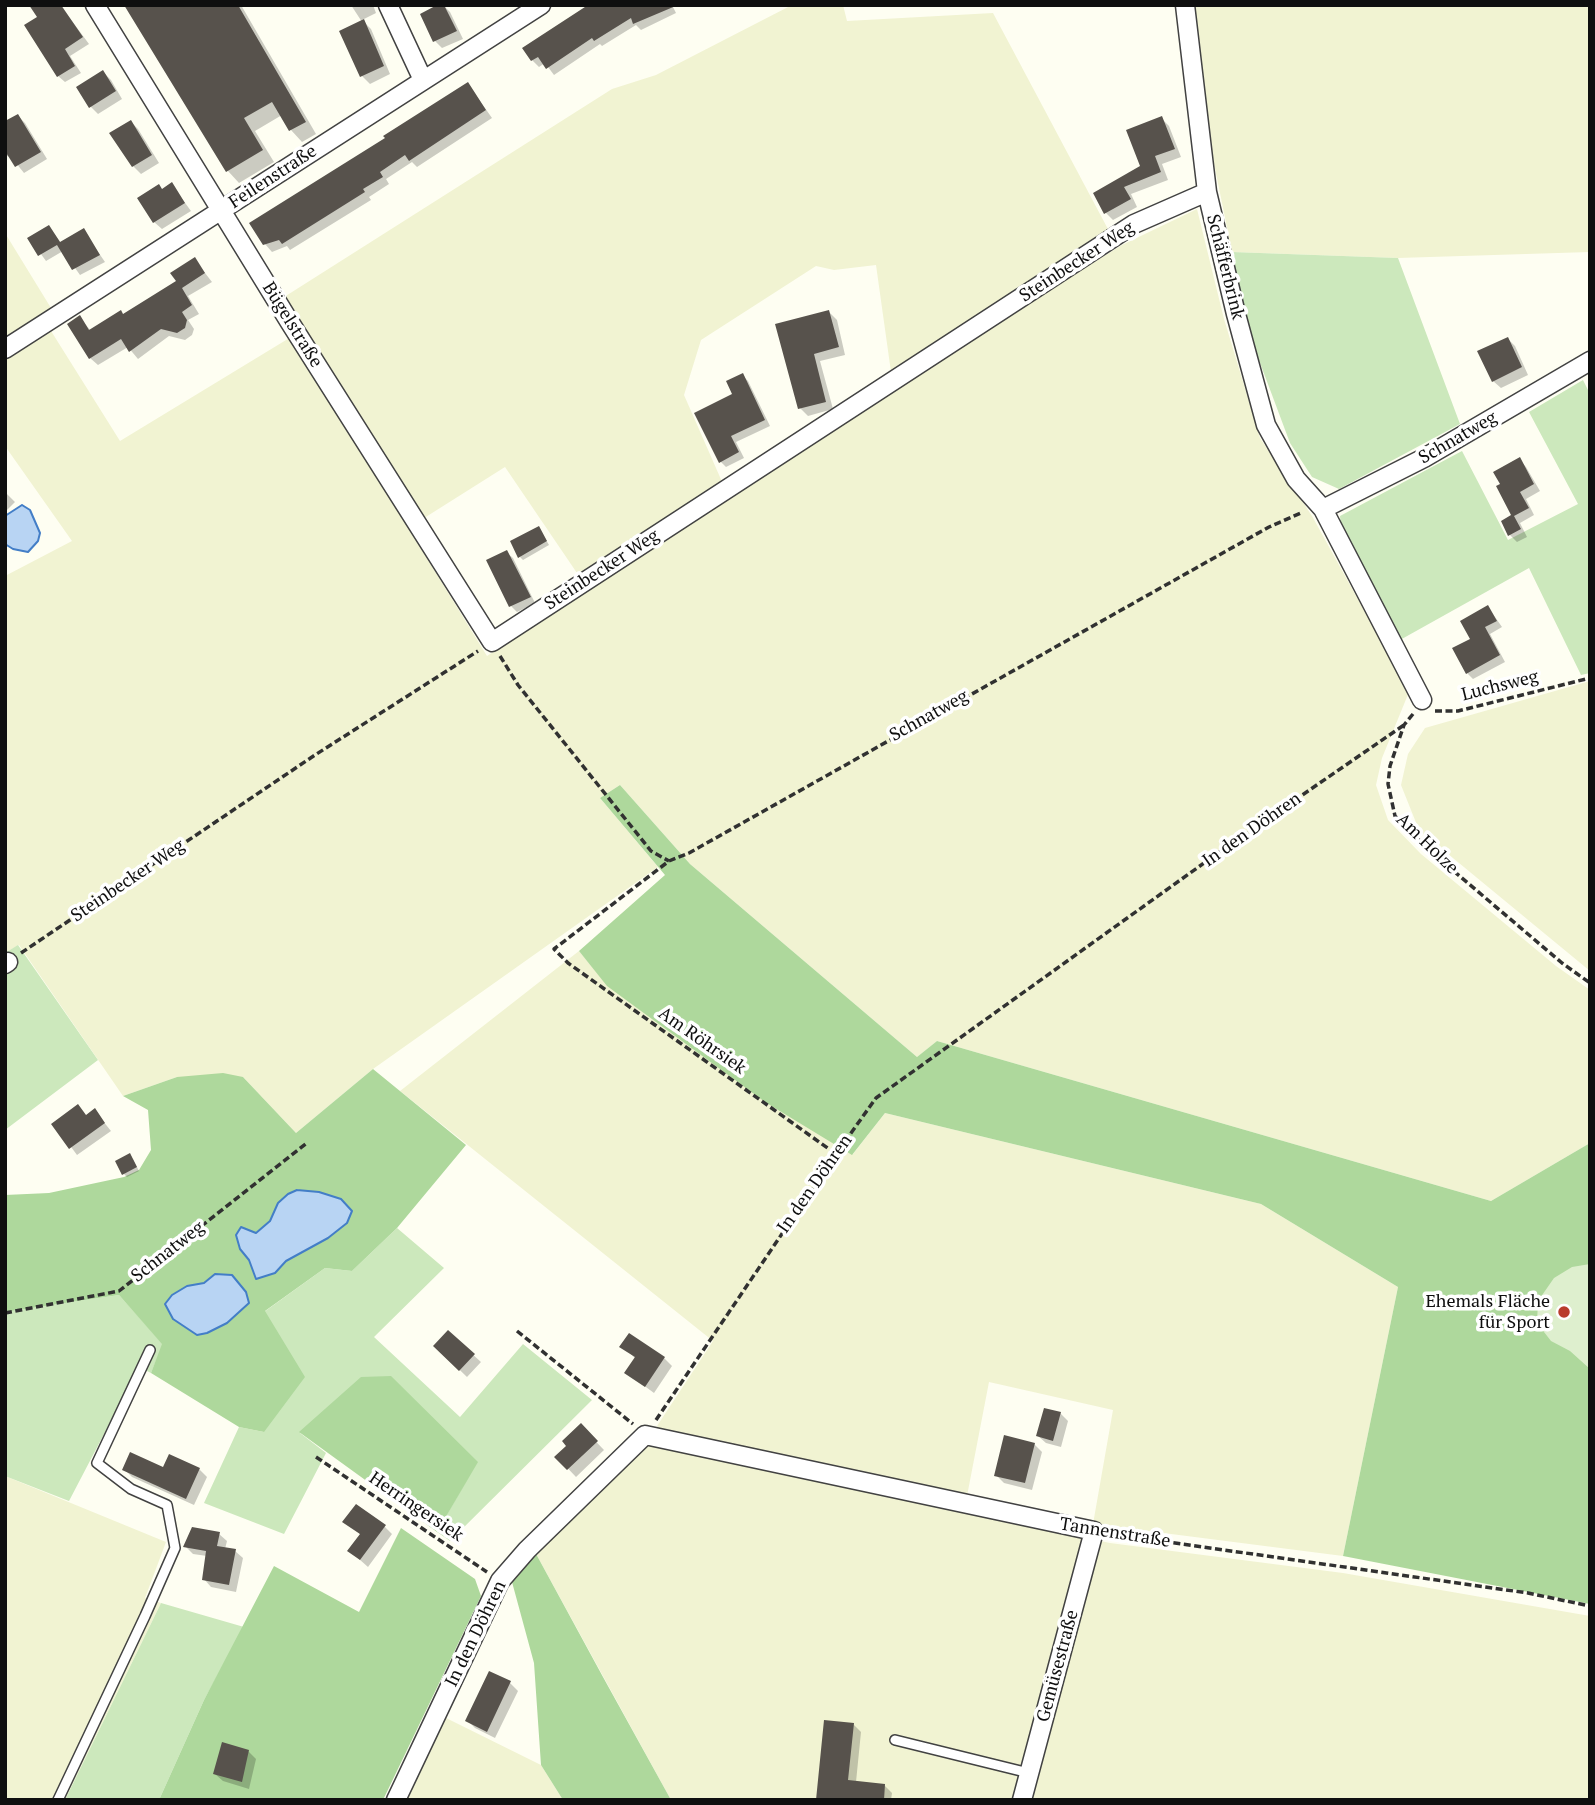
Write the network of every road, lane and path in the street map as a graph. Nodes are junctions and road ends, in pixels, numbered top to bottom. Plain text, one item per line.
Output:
1 (95, 5) edge
2 (388, 5) edge
3 (541, 5) edge
4 (1185, 5) edge
5 (422, 80) junction
6 (1207, 192) junction
7 (222, 209) junction
8 (5, 349) edge
9 (1590, 362) edge
10 (1320, 507) junction
11 (492, 642) junction
12 (1590, 678) edge
13 (1422, 700) junction
14 (1404, 724) junction
15 (669, 861) junction
16 (554, 949) joint
17 (6, 963) edge
18 (1590, 983) edge
19 (308, 1142) dead end
20 (836, 1154) junction
21 (5, 1313) edge
22 (517, 1331) dead end
23 (150, 1350) dead end
24 (645, 1435) junction
25 (316, 1457) dead end
26 (1094, 1531) junction
27 (500, 1581) junction
28 (1590, 1606) edge
29 (895, 1740) dead end
30 (1029, 1773) junction
31 (58, 1800) edge
32 (396, 1800) edge
33 (1022, 1800) edge

1 - 7 street, Bügelstraße
2 - 5 street
3 - 5 street, Feilenstraße
4 - 6 street, Schäfferbrink
5 - 7 street, Feilenstraße
6 - 10 street, Schäfferbrink
6 - 11 street, Steinbecker Weg
7 - 8 street, Feilenstraße
7 - 11 street, Bügelstraße
9 - 10 street, Schnatweg
10 - 13 street
10 - 15 path, Schnatweg
11 - 15 path
11 - 17 path, Steinbecker Weg
12 - 13 path, Luchsweg
13 - 14 path, Am Holze
14 - 18 path, Am Holze
14 - 20 path, In den Döhren
15 - 16 path, Schnatweg
16 - 20 path, Am Röhrsiek
19 - 21 path, Schnatweg
20 - 24 path, In den Döhren
22 - 24 path
23 - 31 lane
24 - 26 street, Tannenstraße
24 - 27 street, In den Döhren
25 - 27 path, Herringersiek
26 - 28 path, Tannenstraße
26 - 30 street, Gemüsestraße
27 - 32 street, In den Döhren
29 - 30 lane
30 - 33 street, Gemüsestraße

